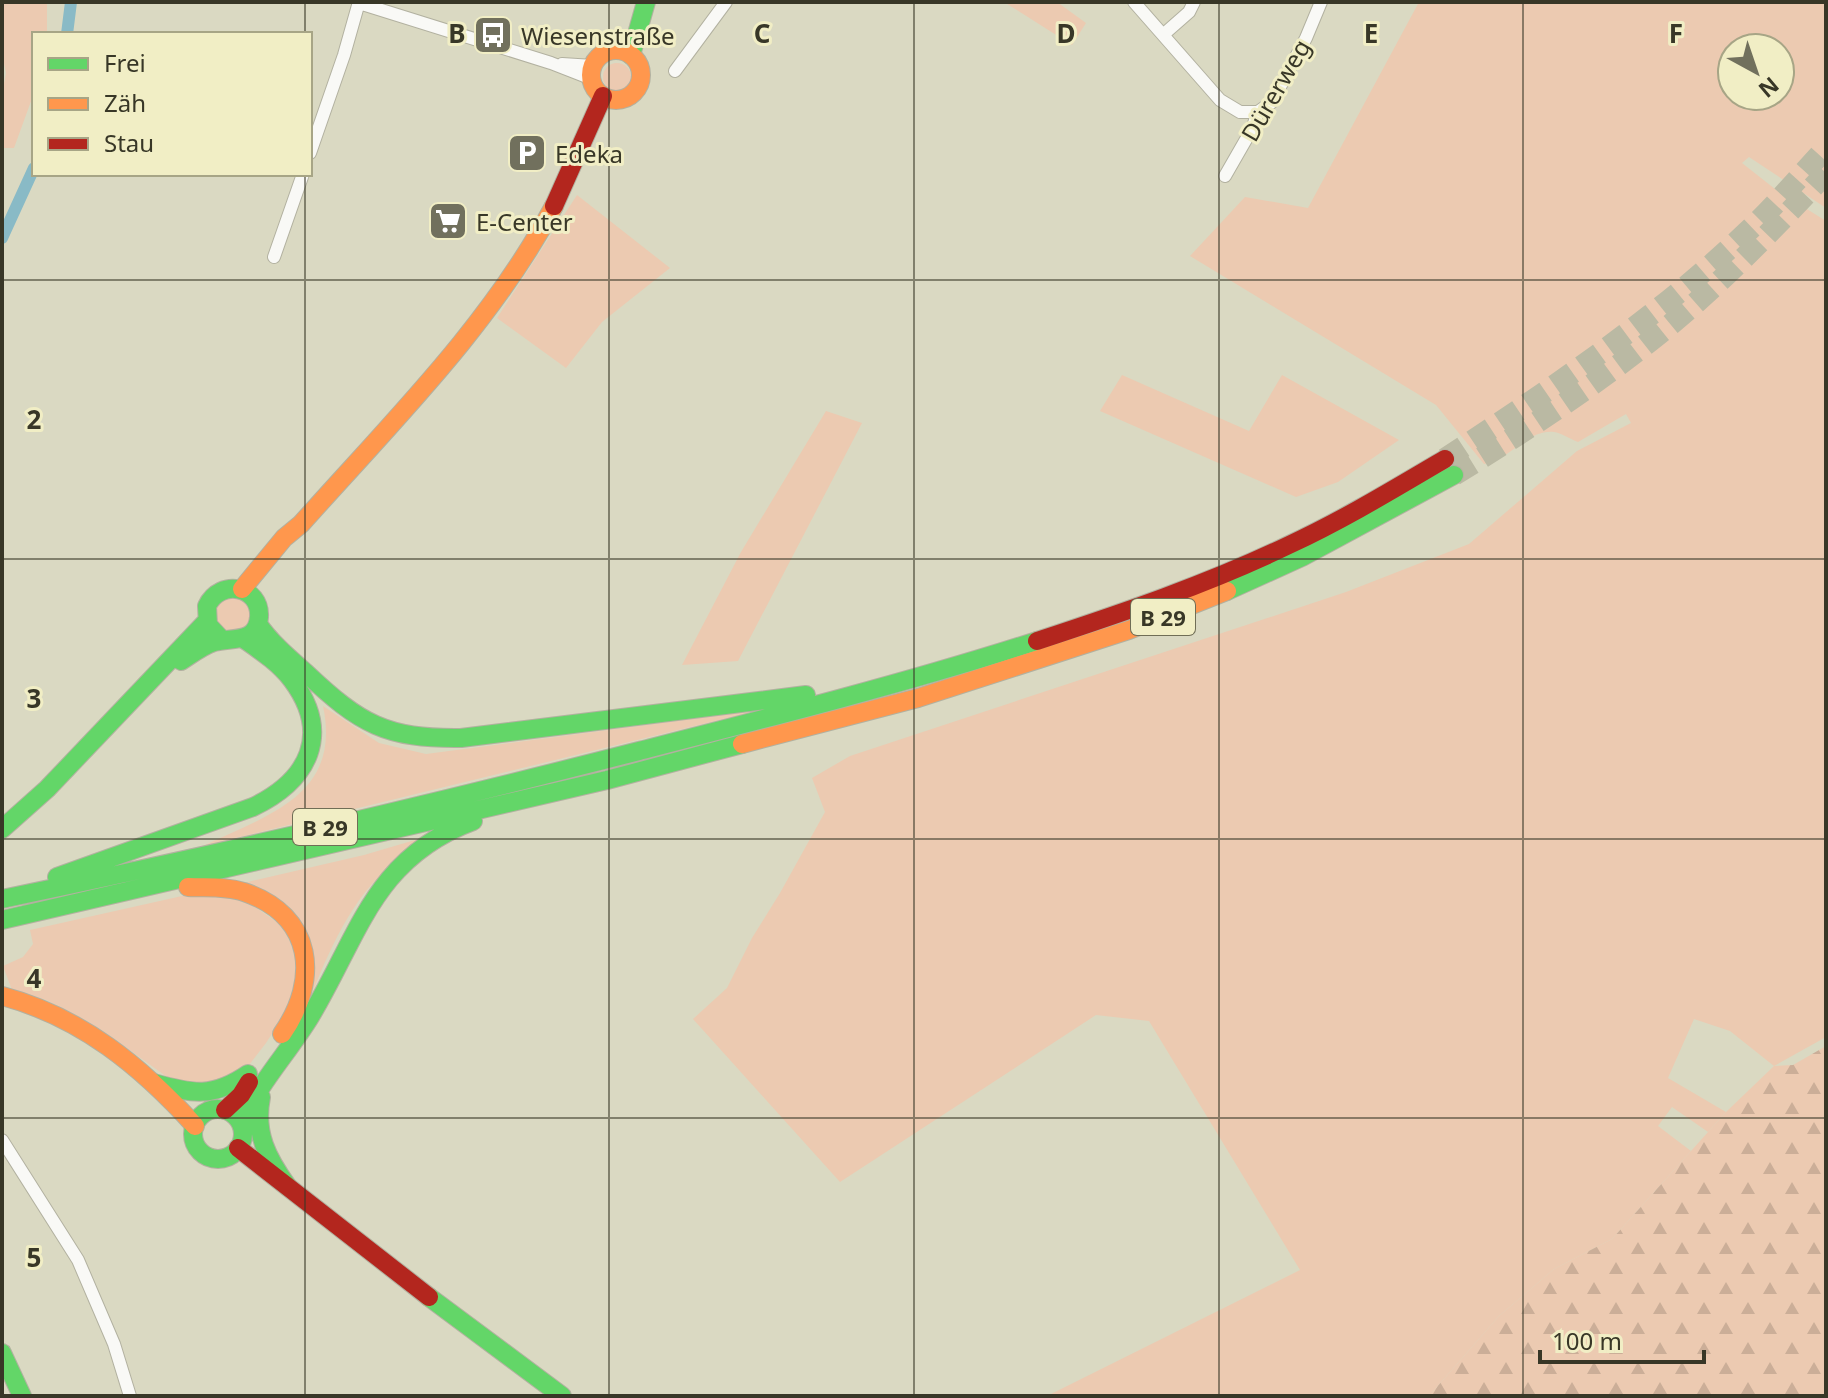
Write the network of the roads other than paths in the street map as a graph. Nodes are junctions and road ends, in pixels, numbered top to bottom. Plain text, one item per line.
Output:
1 (644, 2) edge
2 (726, 2) edge
3 (1134, 2) edge
4 (1194, 2) edge
5 (1321, 2) edge
6 (359, 3) edge
7 (1164, 34) junction
8 (628, 53) junction
9 (675, 71) dead end
10 (593, 72) junction
11 (609, 98) junction
12 (1258, 112) junction
13 (312, 147) edge
14 (302, 176) edge
15 (1225, 176) dead end
16 (274, 257) dead end
17 (249, 595) junction
18 (206, 622) junction
19 (258, 624) junction
20 (244, 639) junction
21 (222, 640) junction
22 (161, 672) junction
23 (870, 691) junction
24 (533, 797) junction
25 (2, 829) edge
26 (101, 880) junction
27 (167, 884) junction
28 (2, 898) edge
29 (2, 920) edge
30 (2, 996) edge
31 (266, 1067) junction
32 (154, 1083) junction
33 (174, 1100) junction
34 (216, 1110) junction
35 (241, 1124) junction
36 (195, 1126) junction
37 (2, 1140) edge
38 (238, 1148) junction
39 (288, 1187) junction
40 (2, 1353) edge
41 (22, 1396) edge
42 (130, 1396) edge
43 (562, 1396) edge

1 - 8 main road
2 - 9 street
3 - 7 street
4 - 7 street
5 - 12 street, Dürerweg
6 - 10 street
6 - 13 street
7 - 12 street
8 - 10 main road
8 - 11 main road
10 - 11 main road
11 - 17 main road
12 - 15 street, Dürerweg
14 - 16 street
17 - 18 main road
17 - 19 main road
18 - 21 main road
18 - 22 main road
19 - 20 main road
19 - 23 main road
20 - 21 main road
20 - 26 main road
21 - 22 main road
22 - 25 main road
23 - 24 main road, B 29
23 - 26 main road, B 29
24 - 27 main road, B 29
24 - 31 main road
26 - 27 main road, B 29
26 - 28 main road
26 - 29 main road, B 29
27 - 31 main road
30 - 32 main road
31 - 32 main road
31 - 34 main road
31 - 35 main road
31 - 39 main road
32 - 33 main road
33 - 34 main road
33 - 36 main road
34 - 35 main road
34 - 36 main road
35 - 38 main road
36 - 38 main road
37 - 42 street
38 - 39 main road
39 - 43 main road
40 - 41 main road

